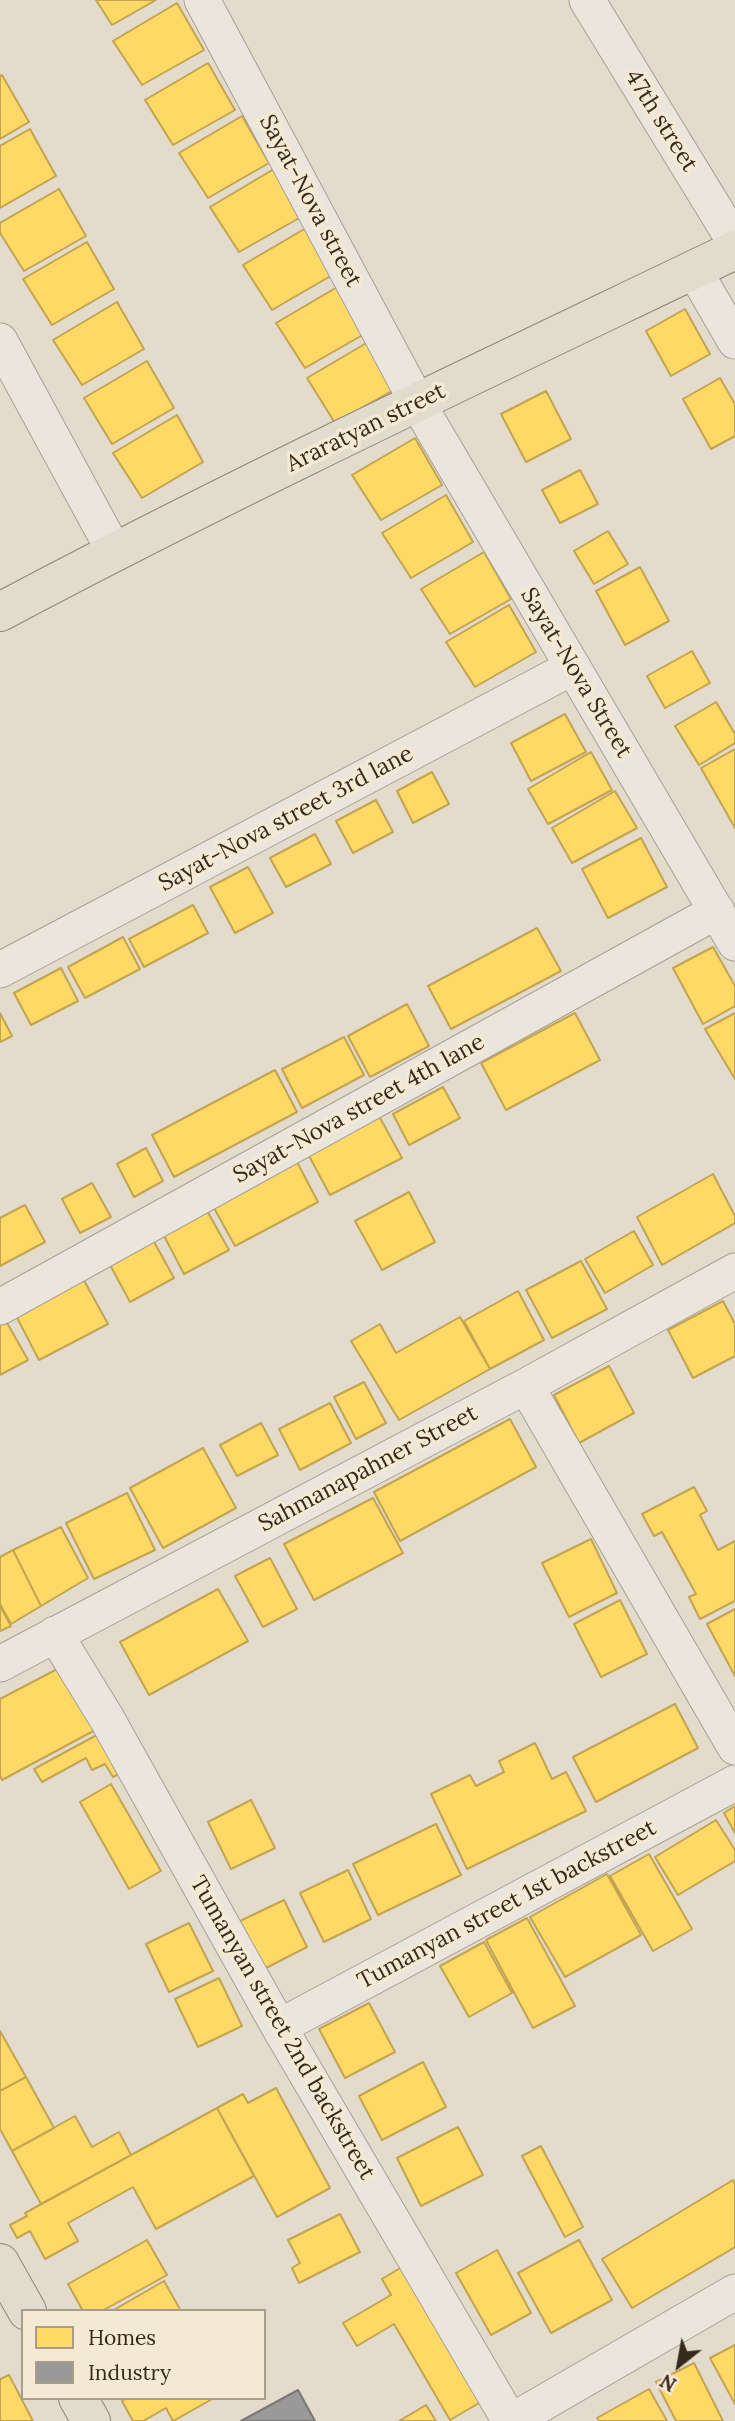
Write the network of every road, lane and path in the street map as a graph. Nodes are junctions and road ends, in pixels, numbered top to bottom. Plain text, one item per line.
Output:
1 (202, 0) edge
2 (587, 0) edge
3 (735, 242) edge
4 (735, 250) edge
5 (694, 270) junction
6 (0, 341) edge
7 (735, 341) edge
8 (417, 402) junction
9 (114, 551) junction
10 (0, 612) edge
11 (573, 667) junction
12 (717, 912) junction
13 (735, 943) edge
14 (0, 970) edge
15 (735, 1271) edge
16 (0, 1307) edge
17 (526, 1386) junction
18 (55, 1634) junction
19 (0, 1664) edge
20 (735, 1747) edge
21 (735, 1783) edge
22 (279, 2027) junction
23 (0, 2263) edge
24 (735, 2292) edge
25 (26, 2309) edge
26 (79, 2400) edge
27 (91, 2421) edge
28 (511, 2421) edge

1 - 8 street, Sayat-Nova street
2 - 3 street, 47th street
4 - 5 main road, Araratyan street
5 - 7 street
5 - 8 main road, Araratyan street
6 - 9 street
8 - 9 main road, Araratyan street
8 - 11 street, Sayat-Nova Street
9 - 10 main road, Araratyan street
11 - 12 street, Sayat-Nova Street
11 - 14 street, Sayat-Nova street 3rd lane
12 - 13 street, Sayat-Nova Street
12 - 16 street, Sayat-Nova street 4th lane
15 - 17 street, Sahmanapahner Street
17 - 18 street, Sahmanapahner Street
17 - 20 street
18 - 19 street, Sahmanapahner Street
18 - 22 street, Tumanyan street 2nd backstreet
21 - 22 street, Tumanyan street 1st backstreet
22 - 28 street, Tumanyan street 2nd backstreet
23 - 25 main road
24 - 28 street
26 - 27 main road

